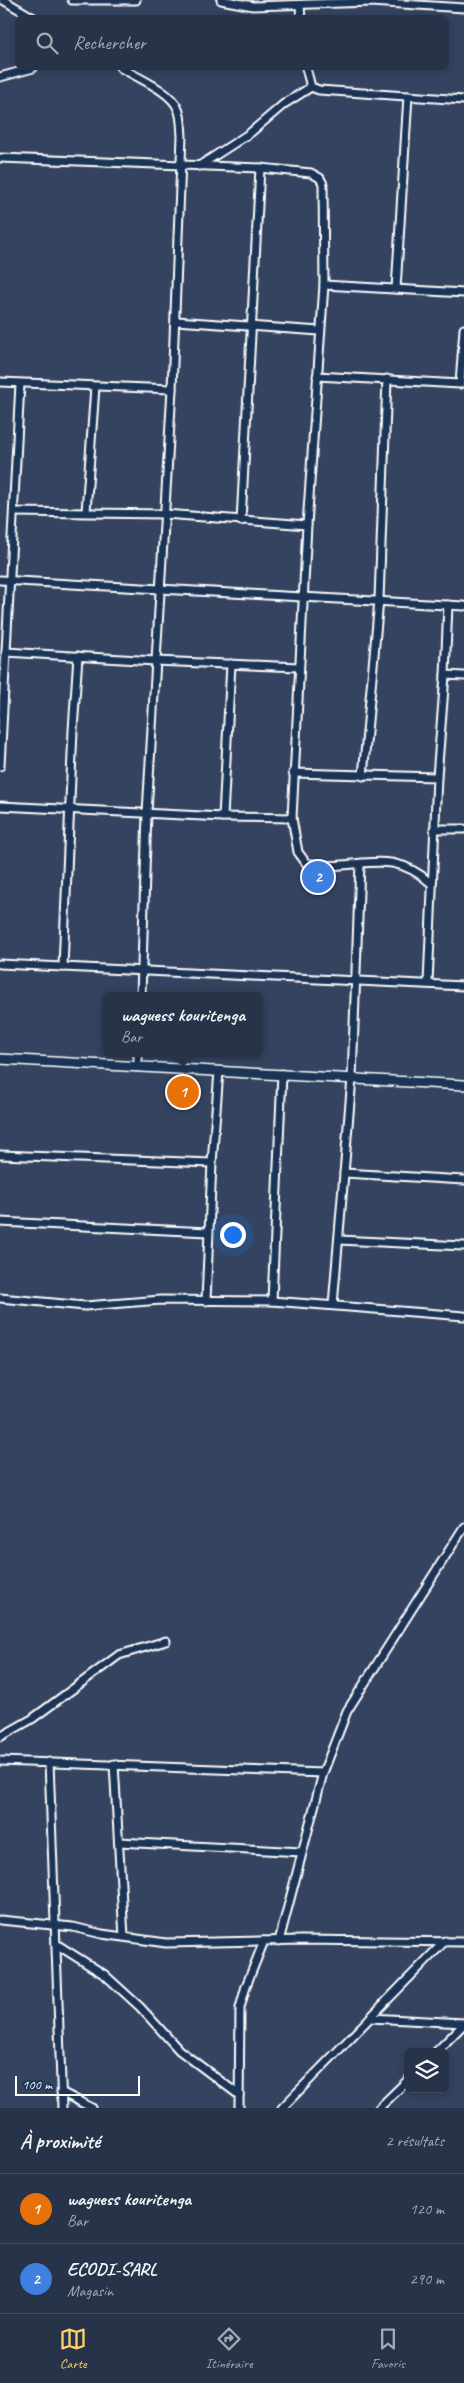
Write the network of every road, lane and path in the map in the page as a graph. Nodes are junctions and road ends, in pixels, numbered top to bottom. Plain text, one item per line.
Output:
1 (4, 0) edge
2 (72, 0) edge
3 (108, 0) edge
4 (136, 0) edge
5 (221, 0) edge
6 (235, 1) edge
7 (371, 1) edge
8 (300, 6) junction
9 (464, 8) edge
10 (29, 15) edge
11 (301, 15) edge
12 (26, 70) edge
13 (124, 70) edge
14 (307, 70) edge
15 (0, 77) edge
16 (311, 87) junction
17 (408, 96) junction
18 (464, 100) edge
19 (0, 158) edge
20 (181, 166) junction
21 (198, 166) junction
22 (260, 168) junction
23 (324, 285) junction
24 (396, 289) junction
25 (464, 293) edge
26 (176, 321) junction
27 (252, 327) junction
28 (464, 329) edge
29 (320, 331) junction
30 (464, 338) edge
31 (317, 376) junction
32 (388, 379) junction
33 (0, 382) edge
34 (20, 384) junction
35 (95, 387) junction
36 (172, 389) junction
37 (14, 512) junction
38 (86, 512) junction
39 (165, 514) junction
40 (242, 521) junction
41 (307, 525) junction
42 (0, 580) edge
43 (8, 580) junction
44 (160, 590) junction
45 (304, 597) junction
46 (379, 600) junction
47 (448, 605) junction
48 (464, 606) edge
49 (6, 652) junction
50 (78, 656) junction
51 (155, 661) junction
52 (231, 664) junction
53 (299, 666) junction
54 (445, 675) junction
55 (464, 676) edge
56 (0, 766) edge
57 (294, 773) junction
58 (363, 776) junction
59 (437, 777) junction
60 (0, 806) edge
61 (70, 808) junction
62 (147, 813) junction
63 (223, 817) junction
64 (292, 818) junction
65 (434, 829) junction
66 (464, 830) edge
67 (360, 864) junction
68 (432, 884) junction
69 (0, 964) edge
70 (63, 967) junction
71 (142, 972) junction
72 (356, 980) junction
73 (428, 983) junction
74 (464, 986) edge
75 (141, 992) edge
76 (138, 1057) edge
77 (0, 1060) edge
78 (138, 1067) junction
79 (219, 1071) junction
80 (282, 1074) junction
81 (352, 1078) junction
82 (464, 1085) edge
83 (0, 1155) edge
84 (212, 1163) junction
85 (344, 1173) junction
86 (464, 1180) edge
87 (0, 1222) edge
88 (208, 1232) junction
89 (339, 1240) junction
90 (464, 1246) edge
91 (0, 1298) edge
92 (206, 1301) junction
93 (272, 1301) junction
94 (333, 1305) junction
95 (464, 1316) edge
96 (464, 1526) edge
97 (166, 1641) dead end
98 (0, 1737) edge
99 (0, 1761) edge
100 (49, 1762) junction
101 (114, 1764) junction
102 (323, 1773) junction
103 (119, 1842) junction
104 (301, 1852) junction
105 (0, 1920) edge
106 (56, 1925) junction
107 (124, 1937) junction
108 (264, 1941) junction
109 (279, 1941) junction
110 (445, 1941) junction
111 (464, 1942) edge
112 (56, 1944) junction
113 (370, 2018) junction
114 (464, 2023) edge
115 (440, 2048) edge
116 (404, 2084) edge
117 (61, 2092) junction
118 (239, 2095) junction
119 (62, 2108) edge
120 (92, 2108) edge
121 (239, 2108) edge
122 (282, 2108) edge
123 (379, 2108) edge

1 - 10 street
2 - 3 street
3 - 4 street
5 - 6 street
6 - 8 street
7 - 8 street
7 - 9 street
8 - 11 street
12 - 15 street
13 - 20 street
14 - 16 street
16 - 17 street
16 - 21 street
17 - 18 street
17 - 24 street
19 - 20 street
20 - 21 street
20 - 26 street
21 - 22 street
22 - 23 street
22 - 27 street
23 - 24 street
23 - 29 street
24 - 25 street
26 - 27 street
26 - 36 street
27 - 29 street
27 - 40 street
28 - 30 street
29 - 31 street
30 - 32 street
31 - 32 street
31 - 41 street
32 - 46 street
33 - 34 street
34 - 35 street
34 - 37 street
35 - 36 street
35 - 38 street
36 - 39 street
37 - 38 street
37 - 43 street
38 - 39 street
39 - 40 street
39 - 44 street
40 - 41 street
41 - 45 street
42 - 43 street
43 - 44 street
43 - 49 street
44 - 45 street
44 - 51 street
45 - 46 street
45 - 53 street
46 - 47 street
46 - 58 street
47 - 48 street
47 - 54 street
49 - 50 street
49 - 56 street
50 - 51 street
50 - 61 street
51 - 52 street
51 - 62 street
52 - 53 street
52 - 63 street
53 - 57 street
54 - 55 street
54 - 59 street
57 - 58 street
57 - 64 street
58 - 59 street
59 - 65 street
60 - 61 street
61 - 62 street
61 - 70 street
62 - 63 street
62 - 71 street
63 - 64 street
64 - 67 street
65 - 66 street
65 - 68 street
67 - 68 street
67 - 72 street
68 - 73 street
69 - 70 street
70 - 71 street
71 - 72 street
71 - 75 street
72 - 73 street
72 - 81 street
73 - 74 street
76 - 78 street
77 - 78 street
78 - 79 street
79 - 80 street
79 - 84 street
80 - 81 street
80 - 93 street
81 - 82 street
81 - 85 street
83 - 84 street
84 - 88 street
85 - 86 street
85 - 89 street
87 - 88 street
88 - 92 street
89 - 90 street
89 - 94 street
91 - 92 street
92 - 93 street
93 - 94 street
94 - 95 street
96 - 102 street
97 - 98 street
99 - 100 street
100 - 101 street
100 - 106 street
101 - 102 street
101 - 103 street
102 - 104 street
103 - 104 street
103 - 107 street
104 - 109 street
105 - 106 street
106 - 107 street
106 - 112 street
107 - 108 street
108 - 109 street
108 - 118 street
109 - 110 street
110 - 111 street
110 - 113 street
112 - 117 street
112 - 118 street
113 - 114 street
113 - 122 street
114 - 115 street
116 - 123 street
117 - 119 street
117 - 120 street
118 - 121 street

